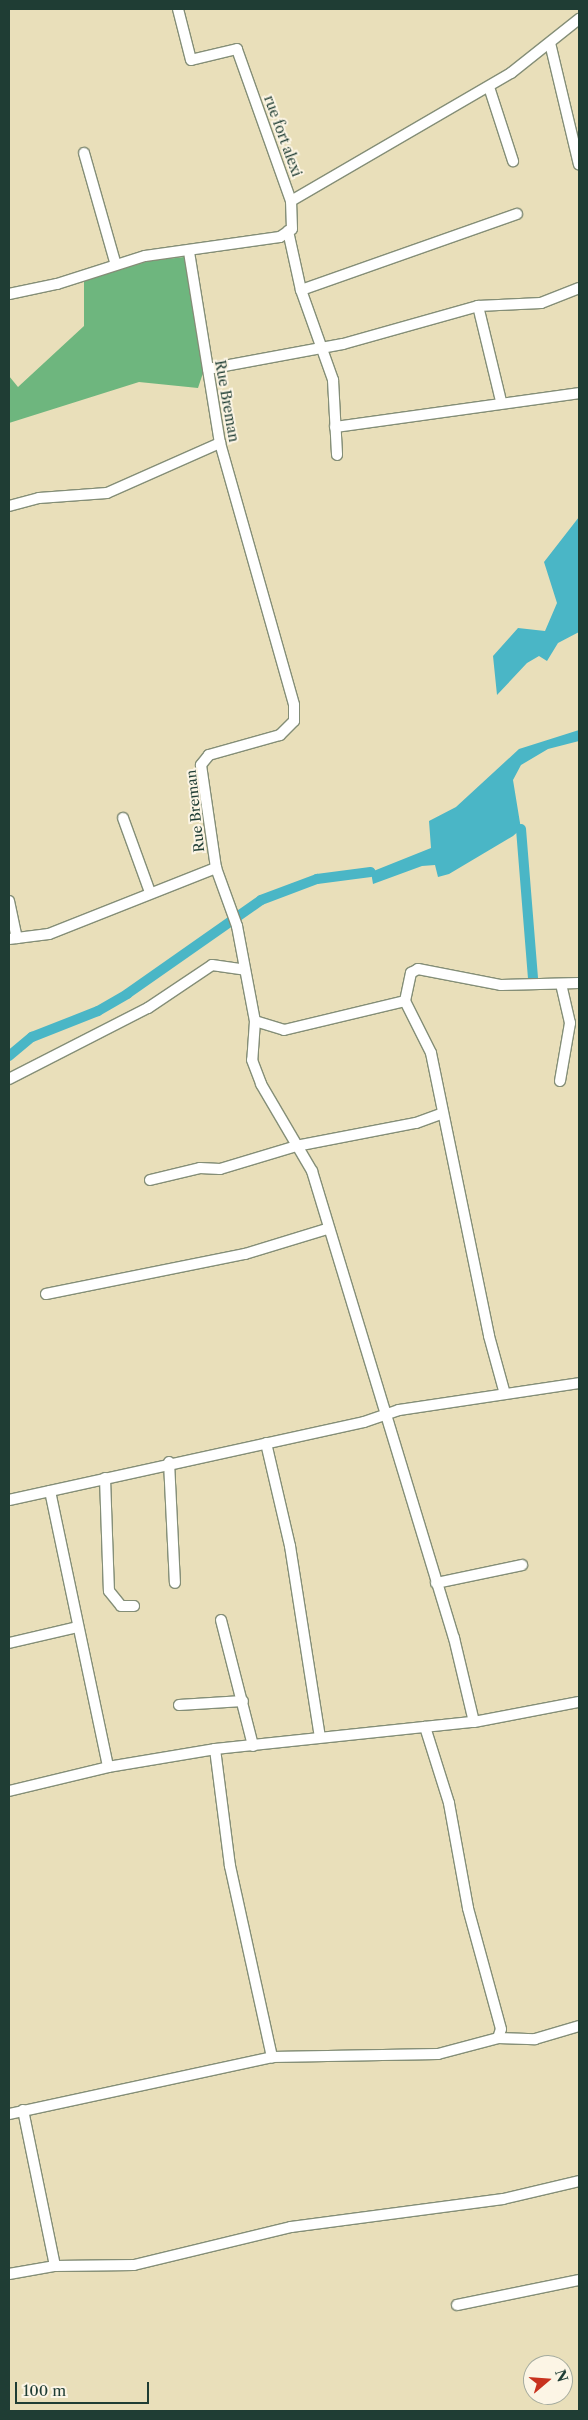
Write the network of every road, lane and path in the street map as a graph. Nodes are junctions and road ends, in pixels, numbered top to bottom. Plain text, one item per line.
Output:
1 (178, 9) edge
2 (579, 19) edge
3 (550, 43) junction
4 (488, 87) junction
5 (84, 154) dead end
6 (513, 161) dead end
7 (579, 165) edge
8 (291, 201) junction
9 (517, 214) dead end
10 (288, 231) junction
11 (189, 252) junction
12 (116, 265) junction
13 (579, 288) edge
14 (300, 290) junction
15 (9, 294) edge
16 (478, 306) junction
17 (321, 348) junction
18 (208, 369) junction
19 (579, 393) edge
20 (501, 401) junction
21 (335, 427) junction
22 (220, 443) junction
23 (337, 455) dead end
24 (9, 506) edge
25 (123, 818) dead end
26 (216, 868) junction
27 (150, 892) junction
28 (9, 901) edge
29 (13, 938) edge
30 (242, 970) junction
31 (579, 983) edge
32 (561, 985) junction
33 (404, 1001) junction
34 (256, 1021) junction
35 (9, 1079) edge
36 (560, 1081) dead end
37 (441, 1114) junction
38 (296, 1146) junction
39 (150, 1180) dead end
40 (327, 1229) junction
41 (46, 1294) dead end
42 (579, 1383) edge
43 (505, 1394) junction
44 (386, 1415) junction
45 (266, 1443) junction
46 (169, 1462) junction
47 (105, 1478) junction
48 (50, 1491) junction
49 (9, 1500) edge
50 (522, 1565) dead end
51 (175, 1583) dead end
52 (436, 1583) junction
53 (134, 1606) dead end
54 (220, 1620) dead end
55 (78, 1627) junction
56 (9, 1643) edge
57 (243, 1701) junction
58 (579, 1702) edge
59 (179, 1706) dead end
60 (474, 1722) junction
61 (425, 1727) junction
62 (320, 1737) junction
63 (253, 1746) junction
64 (215, 1749) junction
65 (108, 1767) junction
66 (9, 1791) edge
67 (579, 2026) edge
68 (498, 2038) junction
69 (272, 2057) junction
70 (23, 2110) junction
71 (9, 2114) edge
72 (579, 2181) edge
73 (55, 2266) junction
74 (9, 2274) edge
75 (579, 2280) edge
76 (457, 2305) dead end

1 - 8 street, rue fort alexi
2 - 3 street
3 - 4 street
3 - 7 street
4 - 6 street
4 - 8 street
5 - 12 street
8 - 10 street, rue fort alexi
9 - 14 street
10 - 11 street
10 - 14 street, rue fort alexi
11 - 12 street
11 - 18 street, Rue Breman
12 - 15 street
13 - 16 street
14 - 17 street, rue fort alexi
16 - 17 street
16 - 20 street
17 - 18 street
17 - 21 street, rue fort alexi
18 - 22 street, Rue Breman
19 - 20 street
20 - 21 street
21 - 23 street, rue fort alexi
22 - 24 street
22 - 26 street, Rue Breman
25 - 27 street
26 - 27 street
26 - 30 street, Rue Breman
27 - 29 street
28 - 29 street
30 - 34 street, Rue Breman
30 - 35 street
31 - 32 street
32 - 33 street
32 - 36 street
33 - 34 street
33 - 37 street
34 - 38 street
37 - 38 street
37 - 43 street
38 - 39 street
38 - 40 street
40 - 41 street
40 - 44 street
42 - 43 street
43 - 44 street
44 - 45 street
44 - 52 street
45 - 46 street
45 - 62 street
46 - 47 street
46 - 51 street
47 - 48 street
47 - 53 street
48 - 49 street
48 - 55 street
50 - 52 street
52 - 60 street
54 - 57 street
55 - 56 street
55 - 65 street
57 - 59 street
57 - 63 street
58 - 60 street
60 - 61 street
61 - 62 street
61 - 68 street
62 - 63 street
63 - 64 street
64 - 65 street
64 - 69 street
65 - 66 street
67 - 68 street
68 - 69 street
69 - 70 street
70 - 71 street
70 - 73 street
72 - 73 street
73 - 74 street
75 - 76 street

